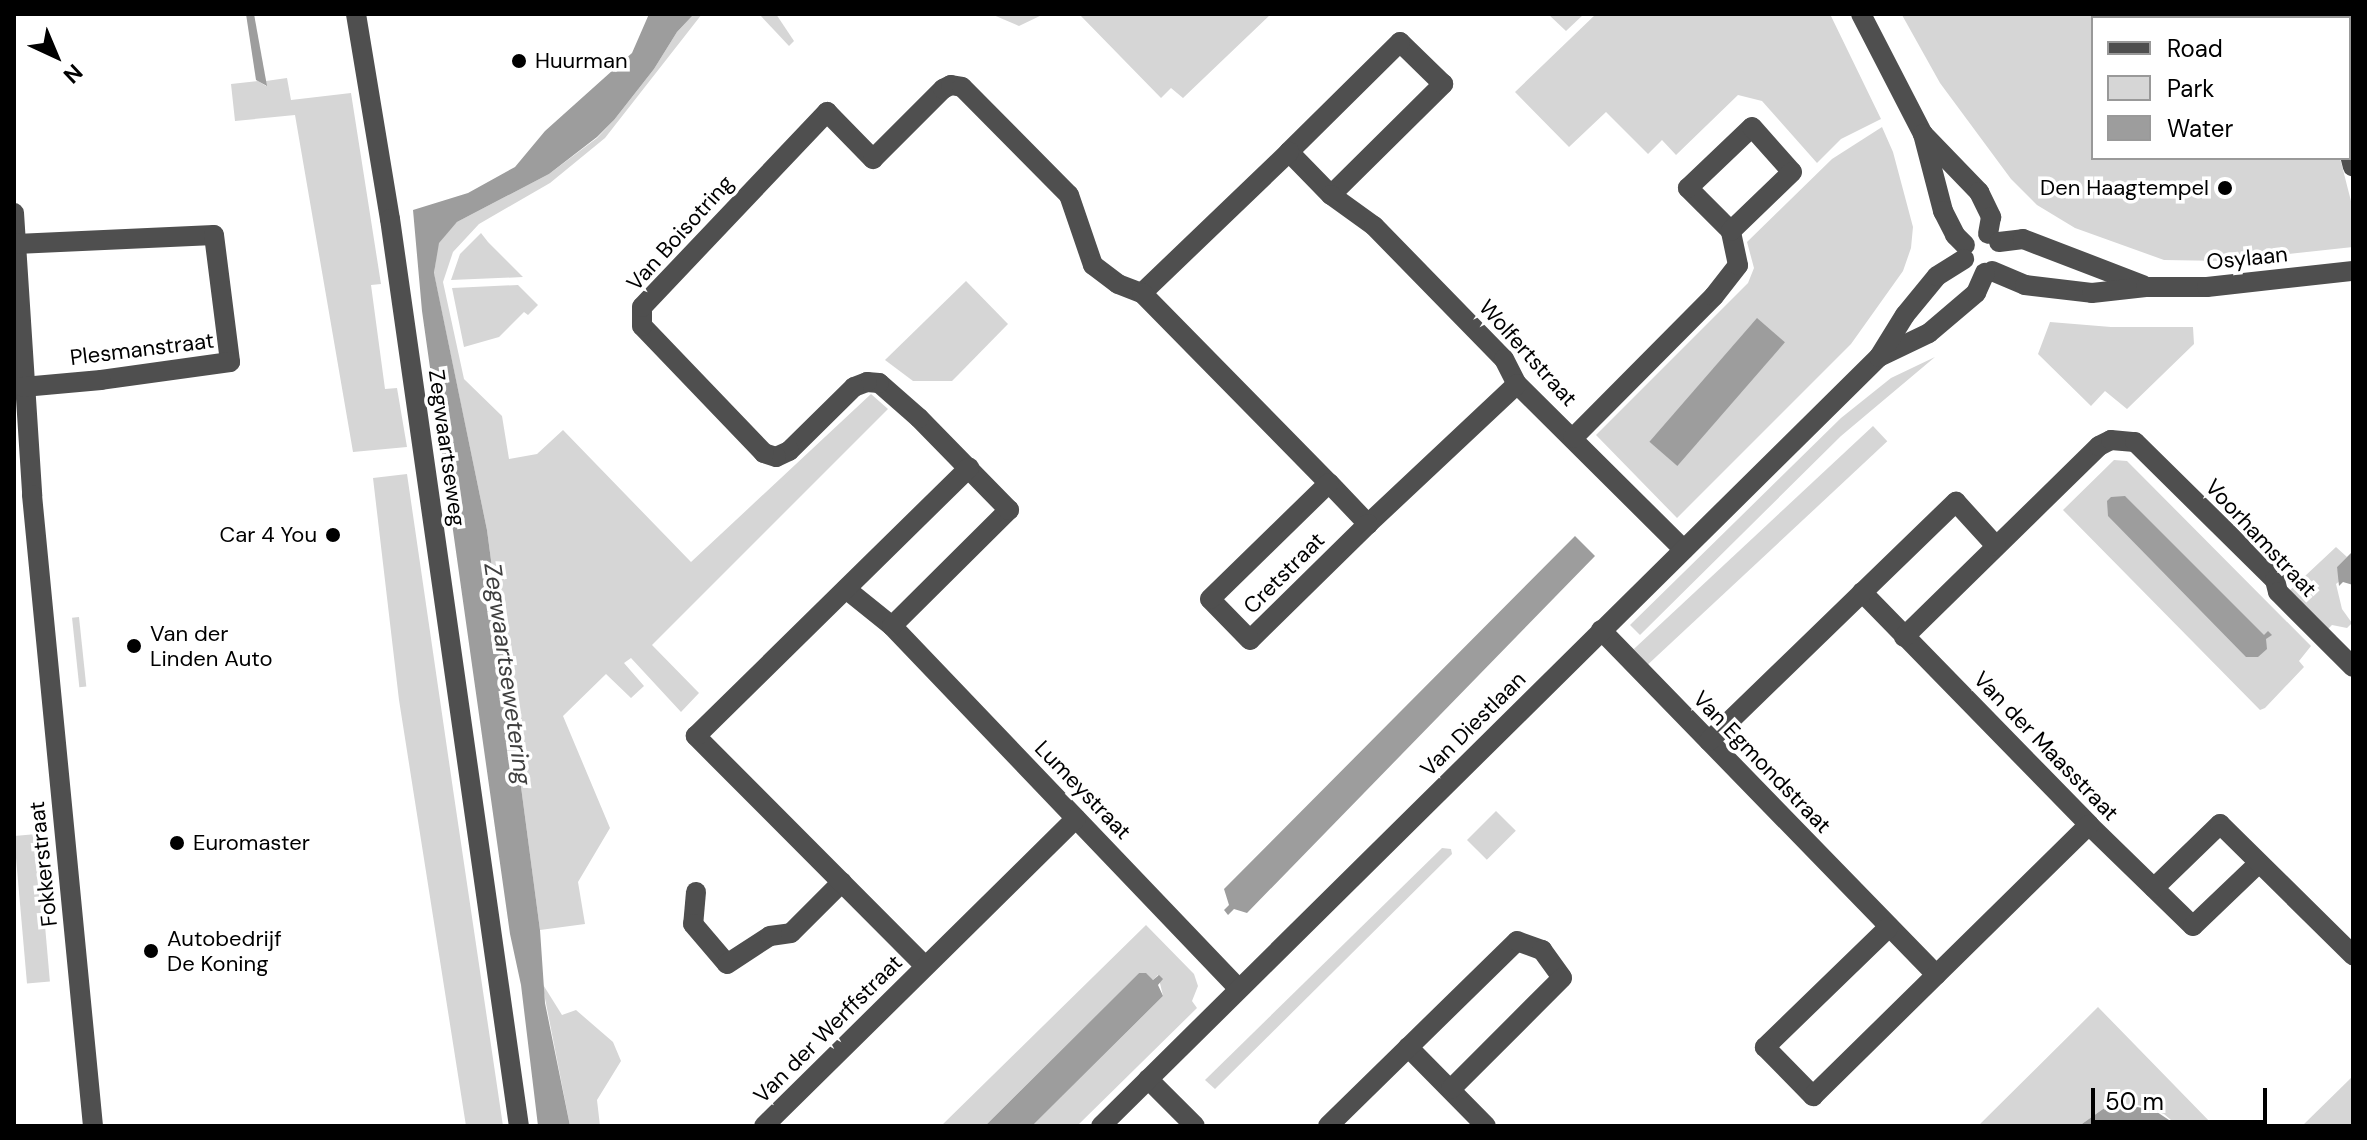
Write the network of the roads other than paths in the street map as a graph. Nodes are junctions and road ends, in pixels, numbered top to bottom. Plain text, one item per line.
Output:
1 (356, 14) edge
2 (1861, 14) edge
3 (1923, 134) junction
4 (1289, 152) junction
5 (1331, 195) junction
6 (14, 213) edge
7 (1731, 231) junction
8 (1994, 238) junction
9 (16, 244) junction
10 (1964, 252) junction
11 (2353, 271) edge
12 (1989, 272) junction
13 (2146, 287) junction
14 (1142, 293) junction
15 (1879, 357) junction
16 (1517, 384) junction
17 (23, 387) junction
18 (20, 438) edge
19 (1573, 438) junction
20 (969, 468) junction
21 (1329, 483) junction
22 (1368, 524) junction
23 (1996, 546) junction
24 (1684, 550) junction
25 (846, 589) junction
26 (1862, 592) junction
27 (892, 626) junction
28 (1601, 630) junction
29 (1904, 637) junction
30 (2353, 667) edge
31 (1709, 741) junction
32 (1076, 818) junction
33 (2089, 825) junction
34 (2259, 863) junction
35 (842, 882) junction
36 (2154, 888) junction
37 (696, 892) dead end
38 (1889, 927) junction
39 (2353, 955) edge
40 (925, 966) junction
41 (1936, 975) junction
42 (1238, 988) junction
43 (1408, 1047) junction
44 (1148, 1079) junction
45 (1451, 1089) junction
46 (93, 1126) edge
47 (519, 1126) edge
48 (764, 1126) edge
49 (1101, 1126) edge
50 (1195, 1126) edge
51 (1328, 1126) edge
52 (1486, 1126) edge

1 - 47 street, Zegwaartseweg
2 - 3 street
3 - 8 street
3 - 10 street
4 - 5 street, Wolfertstraat
4 - 5 street
4 - 14 street
5 - 16 street, Wolfertstraat
6 - 9 street, Fokkerstraat
7 - 7 street
7 - 19 street
8 - 10 street
8 - 12 street
8 - 13 street, Osylaan
9 - 17 street, Fokkerstraat
9 - 17 street, Plesmanstraat
10 - 12 street
10 - 15 street, Van Diestlaan
11 - 13 street, Osylaan
12 - 13 street, Osylaan
12 - 15 street, Van Diestlaan
14 - 20 street, Van Boisotring
14 - 21 street
15 - 24 street, Van Diestlaan
16 - 19 street, Wolfertstraat
16 - 22 street
17 - 18 street, Fokkerstraat
18 - 46 street, Fokkerstraat
19 - 24 street, Wolfertstraat
20 - 25 street
20 - 27 street, Van Boisotring
21 - 22 street
21 - 22 street, Cretstraat
23 - 26 street
23 - 29 street
23 - 30 street, Voorhamstraat
24 - 28 street, Van Diestlaan
25 - 27 street, Lumeystraat
25 - 35 street, Van der Werffstraat
26 - 29 street, Van der Maasstraat
26 - 31 street
27 - 32 street, Lumeystraat
28 - 31 street, Van Egmondstraat
28 - 42 street, Van Diestlaan
29 - 33 street, Van der Maasstraat
31 - 38 street, Van Egmondstraat
32 - 40 street, Van der Werffstraat
32 - 42 street, Lumeystraat
33 - 36 street, Van der Maasstraat
33 - 41 street
34 - 36 street, Van der Maasstraat
34 - 36 street
34 - 39 street
35 - 37 street
35 - 40 street, Van der Werffstraat
38 - 41 street, Van Egmondstraat
38 - 41 street
40 - 48 street, Van der Werffstraat
42 - 44 street, Van Diestlaan
43 - 45 street
43 - 45 street
43 - 51 street
44 - 49 street, Van Diestlaan
44 - 50 street
45 - 52 street

